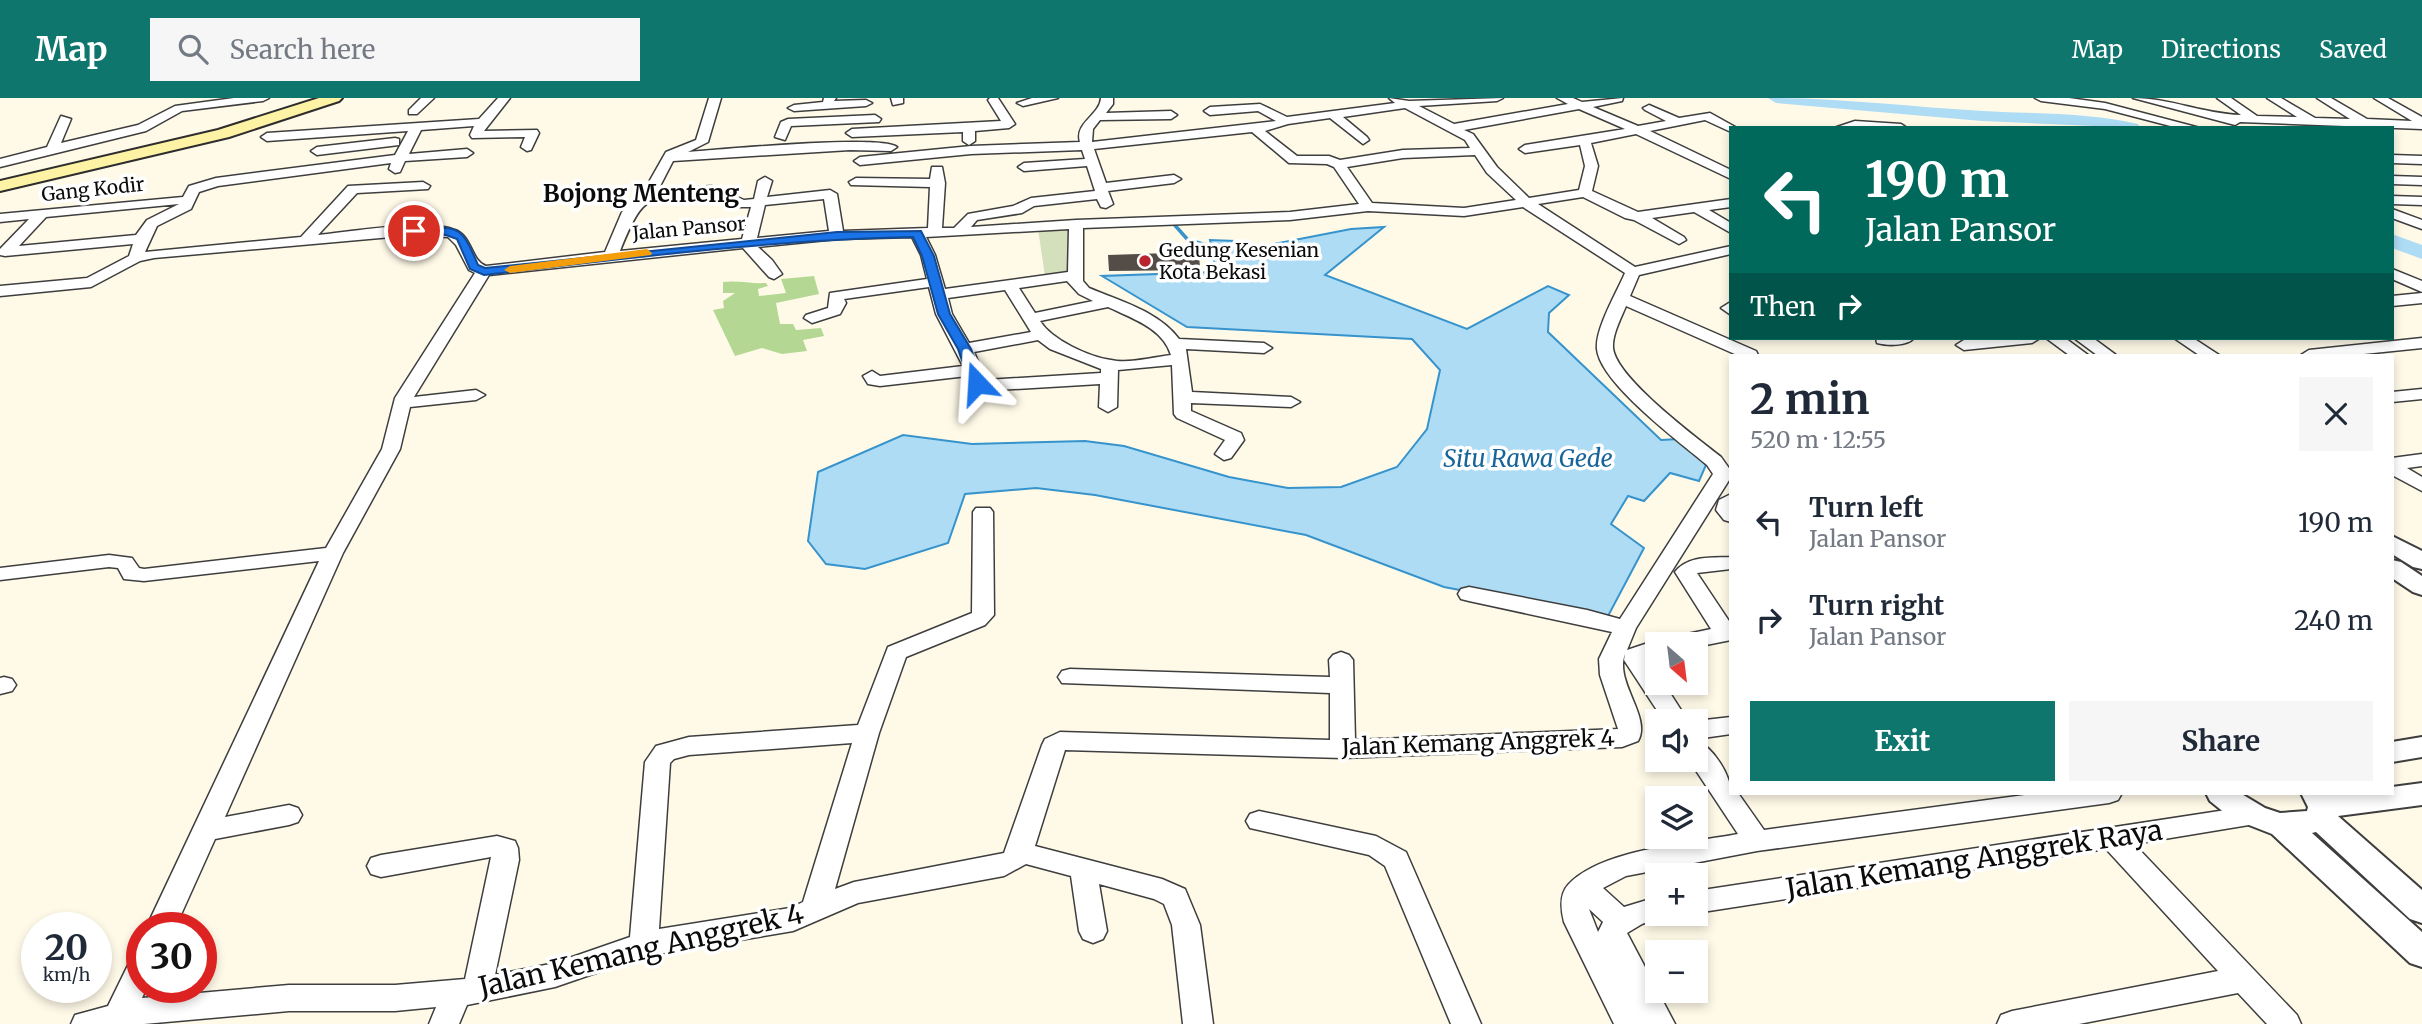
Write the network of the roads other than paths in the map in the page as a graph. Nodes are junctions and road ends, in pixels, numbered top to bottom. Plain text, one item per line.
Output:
1 (262, 98) edge
2 (322, 98) edge
3 (334, 98) edge
4 (428, 98) edge
5 (504, 98) edge
6 (715, 98) edge
7 (1052, 98) edge
8 (1107, 98) edge
9 (1395, 98) edge
10 (1497, 98) edge
11 (1563, 98) edge
12 (2041, 98) edge
13 (2139, 98) edge
14 (2171, 98) edge
15 (2223, 98) edge
16 (2273, 98) edge
17 (2323, 98) edge
18 (2380, 98) edge
19 (1618, 99) edge
20 (994, 100) dead end
21 (2092, 100) edge
22 (829, 101) edge
23 (866, 103) dead end
24 (1023, 103) dead end
25 (1410, 105) junction
26 (1580, 106) junction
27 (794, 108) dead end
28 (1649, 108) dead end
29 (1694, 108) dead end
30 (2187, 110) junction
31 (1210, 111) dead end
32 (413, 112) dead end
33 (450, 113) dead end
34 (1331, 113) junction
35 (1171, 115) dead end
36 (1706, 116) junction
37 (1094, 117) junction
38 (887, 118) dead end
39 (65, 119) dead end
40 (1284, 121) junction
41 (1676, 121) junction
42 (2313, 121) junction
43 (482, 122) junction
44 (930, 122) junction
45 (2255, 123) edge
46 (2367, 123) junction
47 (2422, 124) edge
48 (439, 125) junction
49 (1849, 126) edge
50 (1870, 126) edge
51 (2187, 126) edge
52 (417, 127) junction
53 (1729, 127) edge
54 (969, 128) junction
55 (1454, 128) junction
56 (1256, 129) junction
57 (1637, 131) junction
58 (267, 137) dead end
59 (781, 137) junction
60 (737, 139) dead end
61 (1363, 140) dead end
62 (408, 141) junction
63 (829, 141) junction
64 (1584, 141) junction
65 (527, 146) dead end
66 (1086, 146) junction
67 (1525, 149) dead end
68 (971, 150) junction
69 (51, 151) junction
70 (317, 151) dead end
71 (1479, 151) junction
72 (929, 152) junction
73 (467, 153) dead end
74 (669, 157) junction
75 (400, 158) junction
76 (2394, 159) edge
77 (2422, 160) edge
78 (860, 161) dead end
79 (1090, 162) junction
80 (0, 163) edge
81 (1339, 164) junction
82 (824, 166) dead end
83 (1024, 167) dead end
84 (193, 174) dead end
85 (1729, 175) edge
86 (1174, 179) dead end
87 (225, 180) junction
88 (2394, 180) edge
89 (765, 181) dead end
90 (856, 181) dead end
91 (2422, 181) edge
92 (0, 184) edge
93 (423, 186) dead end
94 (384, 187) junction
95 (1101, 191) junction
96 (1585, 193) junction
97 (647, 195) junction
98 (189, 199) junction
99 (2394, 200) edge
100 (2422, 201) edge
101 (760, 203) junction
102 (1527, 203) junction
103 (1729, 203) edge
104 (1368, 207) junction
105 (1696, 208) junction
106 (43, 213) junction
107 (2398, 215) edge
108 (1638, 216) junction
109 (0, 218) edge
110 (2422, 218) edge
111 (1113, 223) junction
112 (1076, 224) junction
113 (2422, 225) edge
114 (1729, 228) edge
115 (958, 232) junction
116 (917, 233) junction
117 (935, 233) junction
118 (837, 235) junction
119 (140, 239) junction
120 (306, 240) junction
121 (1679, 240) dead end
122 (748, 245) junction
123 (1729, 250) edge
124 (611, 256) junction
125 (135, 258) junction
126 (484, 271) junction
127 (1633, 272) junction
128 (774, 274) dead end
129 (2394, 274) edge
130 (1076, 275) junction
131 (1009, 284) junction
132 (2422, 287) edge
133 (937, 289) junction
134 (0, 291) edge
135 (2422, 298) edge
136 (1623, 299) junction
137 (2394, 301) edge
138 (1110, 302) junction
139 (812, 318) dead end
140 (1033, 318) junction
141 (1041, 335) junction
142 (2015, 340) edge
143 (2057, 340) edge
144 (2085, 340) edge
145 (2185, 340) edge
146 (1733, 342) edge
147 (2422, 344) edge
148 (1965, 346) edge
149 (1264, 348) dead end
150 (964, 349) junction
151 (1178, 351) junction
152 (1749, 354) edge
153 (2078, 354) edge
154 (2106, 354) edge
155 (2209, 354) edge
156 (2319, 354) edge
157 (974, 370) junction
158 (1110, 372) junction
159 (872, 376) dead end
160 (2422, 394) edge
161 (476, 395) dead end
162 (1184, 397) junction
163 (2394, 397) edge
164 (1290, 402) dead end
165 (403, 403) junction
166 (1108, 407) dead end
167 (1224, 454) dead end
168 (2422, 460) edge
169 (2394, 465) edge
170 (2394, 466) edge
171 (2422, 485) edge
172 (983, 512) dead end
173 (2394, 546) edge
174 (333, 552) junction
175 (1729, 563) edge
176 (2412, 572) edge
177 (0, 574) edge
178 (1469, 594) dead end
179 (1625, 628) junction
180 (1728, 634) edge
181 (1708, 638) edge
182 (1645, 650) edge
183 (1341, 660) dead end
184 (1645, 674) edge
185 (1070, 677) dead end
186 (1342, 685) junction
187 (1729, 725) edge
188 (1708, 728) edge
189 (867, 733) junction
190 (2422, 747) edge
191 (1343, 749) junction
192 (2394, 752) edge
193 (1708, 768) edge
194 (2422, 794) edge
195 (2094, 795) edge
196 (2224, 795) edge
197 (2319, 806) edge
198 (289, 815) dead end
199 (2267, 820) junction
200 (1259, 821) dead end
201 (205, 831) junction
202 (2112, 838) junction
203 (1757, 841) junction
204 (1020, 852) junction
205 (381, 866) dead end
206 (1083, 867) junction
207 (1584, 888) junction
208 (1708, 900) edge
209 (815, 909) junction
210 (2422, 910) edge
211 (1645, 911) edge
212 (167, 912) edge
213 (1621, 921) junction
214 (1093, 931) dead end
215 (644, 944) junction
216 (2422, 953) edge
217 (2243, 979) junction
218 (467, 992) junction
219 (126, 1000) edge
220 (118, 1017) junction
221 (86, 1024) edge
222 (444, 1024) edge
223 (1198, 1024) edge
224 (1466, 1024) edge
225 (1630, 1024) edge
226 (1660, 1024) edge
227 (2012, 1024) edge
228 (2286, 1024) edge

1 - 69 street
2 - 92 main road
3 - 92 main road
4 - 32 street
5 - 43 street
6 - 74 street
7 - 24 street
8 - 37 street
9 - 25 street
10 - 25 street
11 - 26 street
12 - 21 street
13 - 30 street
14 - 30 street
15 - 45 street
16 - 42 street
17 - 46 street
18 - 47 street
19 - 26 street
20 - 54 street
21 - 51 street
22 - 23 street
22 - 27 street
25 - 34 street
25 - 55 street
26 - 55 street
26 - 57 street
28 - 41 street
29 - 36 street
30 - 45 street
31 - 40 street
33 - 48 street
34 - 40 street
34 - 61 street
35 - 37 street
36 - 41 street
36 - 53 street
37 - 66 street
38 - 59 street
39 - 69 street
40 - 56 street
41 - 57 street
42 - 45 street
42 - 46 street
43 - 48 street
43 - 65 street
44 - 54 street
44 - 63 street
44 - 72 street
46 - 47 street
48 - 52 street
49 - 50 street
52 - 58 street
52 - 62 street
54 - 68 street
55 - 71 street
56 - 66 street
56 - 81 street
57 - 64 street
57 - 85 street
59 - 60 street
59 - 63 street
62 - 70 street
62 - 75 street
63 - 72 street
63 - 74 street
63 - 82 street
64 - 67 street
64 - 96 street
66 - 68 street
66 - 79 street
68 - 72 street
69 - 80 street
71 - 81 street
71 - 102 street
72 - 78 street
73 - 75 street
74 - 97 street
75 - 87 street
75 - 94 street
76 - 77 street
79 - 83 street
79 - 95 street
81 - 104 street
84 - 87 street
86 - 95 street
87 - 98 street
88 - 91 street
89 - 101 street
90 - 117 street
93 - 94 street
94 - 120 street
95 - 111 street
95 - 115 street
96 - 102 street, Jalan Pansor
96 - 108 street
97 - 101 street
97 - 124 street
98 - 106 street, Gang Kodir
98 - 119 street
99 - 100 street
101 - 118 street
101 - 122 street
102 - 104 street, Jalan Pansor
102 - 127 street
103 - 105 street
104 - 111 street, Jalan Pansor
105 - 108 street
105 - 114 street
106 - 109 street, Gang Kodir
106 - 119 street
107 - 110 street
107 - 113 street
108 - 121 street
111 - 112 street, Jalan Pansor
112 - 115 street, Jalan Pansor
112 - 130 street
115 - 117 street, Jalan Pansor
116 - 117 street, Jalan Pansor
116 - 118 street, Jalan Pansor
116 - 133 street
118 - 122 street, Jalan Pansor
119 - 125 street
120 - 125 street
120 - 126 street
122 - 124 street, Jalan Pansor
122 - 128 street
123 - 127 street
124 - 126 street, Jalan Pansor
125 - 134 street
126 - 165 street
127 - 136 street, Jalan Kemang Anggrek 4
129 - 132 street
130 - 131 street
130 - 138 street
131 - 133 street
131 - 140 street
133 - 139 street
133 - 150 street
135 - 137 street
136 - 146 street
136 - 179 street, Jalan Kemang Anggrek 4
138 - 140 street
138 - 151 street
140 - 141 street
141 - 150 street
141 - 158 street
142 - 148 street
143 - 153 street
144 - 154 street
145 - 155 street
146 - 152 street
147 - 156 street
149 - 151 street
150 - 157 street
151 - 158 street
151 - 162 street
157 - 158 street
157 - 159 street
158 - 166 street
160 - 163 street
161 - 165 street
162 - 164 street
162 - 167 street
165 - 174 street
168 - 169 street
170 - 171 street
172 - 189 street
173 - 176 street
174 - 177 street
174 - 201 street
175 - 180 street
178 - 179 street
179 - 191 street, Jalan Kemang Anggrek 4
180 - 181 street
182 - 184 street
183 - 186 street
185 - 186 street
186 - 191 street
187 - 188 street
189 - 209 street
189 - 215 street
190 - 192 street
191 - 204 street, Jalan Kemang Anggrek 4
193 - 203 street
194 - 197 street
195 - 203 street, Jalan Kemang Anggrek Raya
196 - 199 street
197 - 199 street
197 - 210 street
198 - 201 street
199 - 202 street, Jalan Kemang Anggrek Raya
199 - 216 street
200 - 224 street
201 - 212 street
202 - 208 street, Jalan Kemang Anggrek Raya
202 - 217 street
203 - 207 street, Jalan Kemang Anggrek Raya
204 - 206 street
204 - 209 street, Jalan Kemang Anggrek 4
205 - 218 street
206 - 214 street
206 - 223 street
207 - 213 street
207 - 225 street
209 - 215 street, Jalan Kemang Anggrek 4
211 - 213 street
213 - 226 street
215 - 218 street, Jalan Kemang Anggrek 4
217 - 227 street
217 - 228 street
218 - 220 street, Jalan Kemang Anggrek 4
218 - 222 street
219 - 220 street
220 - 221 street, Jalan Kemang Anggrek 4

